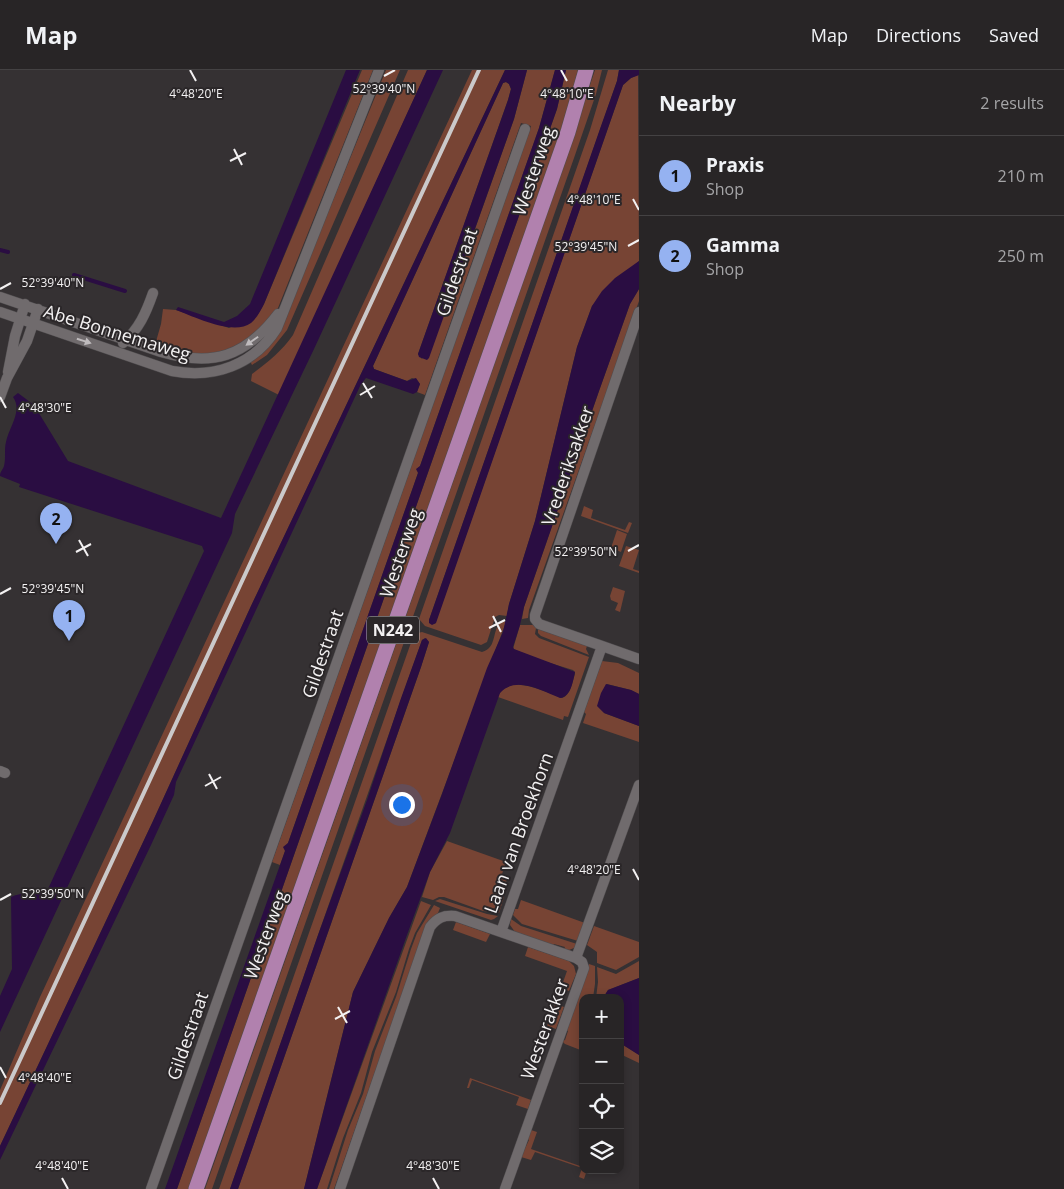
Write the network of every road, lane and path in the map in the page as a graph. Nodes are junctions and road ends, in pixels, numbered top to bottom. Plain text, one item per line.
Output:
1 (379, 70) edge
2 (586, 70) edge
3 (525, 129) dead end
4 (153, 293) dead end
5 (0, 296) edge
6 (25, 304) junction
7 (285, 306) junction
8 (38, 309) junction
9 (0, 312) edge
10 (639, 312) edge
11 (20, 320) junction
12 (33, 324) junction
13 (127, 339) junction
14 (114, 350) junction
15 (7, 378) junction
16 (0, 397) edge
17 (602, 646) junction
18 (639, 659) edge
19 (639, 785) edge
20 (501, 932) junction
21 (576, 958) junction
22 (151, 1189) edge
23 (196, 1189) edge
24 (340, 1189) edge
25 (505, 1189) edge

1 - 7 street, Abe Bonnemaweg
2 - 23 main road, Westerweg / N242
3 - 22 street, Gildestraat
4 - 13 street
5 - 6 street, Abe Bonnemaweg
6 - 8 street, Abe Bonnemaweg
6 - 11 street
7 -> 13 street, Abe Bonnemaweg
7 - 14 street, Abe Bonnemaweg
8 - 12 street
8 - 13 street, Abe Bonnemaweg
9 - 11 street, Abe Bonnemaweg
10 - 17 street, Vrederiksakker
11 - 12 street, Abe Bonnemaweg
11 - 15 street
12 -> 14 street, Abe Bonnemaweg
12 - 15 street
13 - 14 street
15 - 16 street
17 - 18 street
17 - 20 street, Laan van Broekhorn
19 - 21 street
20 - 21 street, Westerakker
20 - 24 street, Laan van Broekhorn
21 - 25 street, Westerakker

